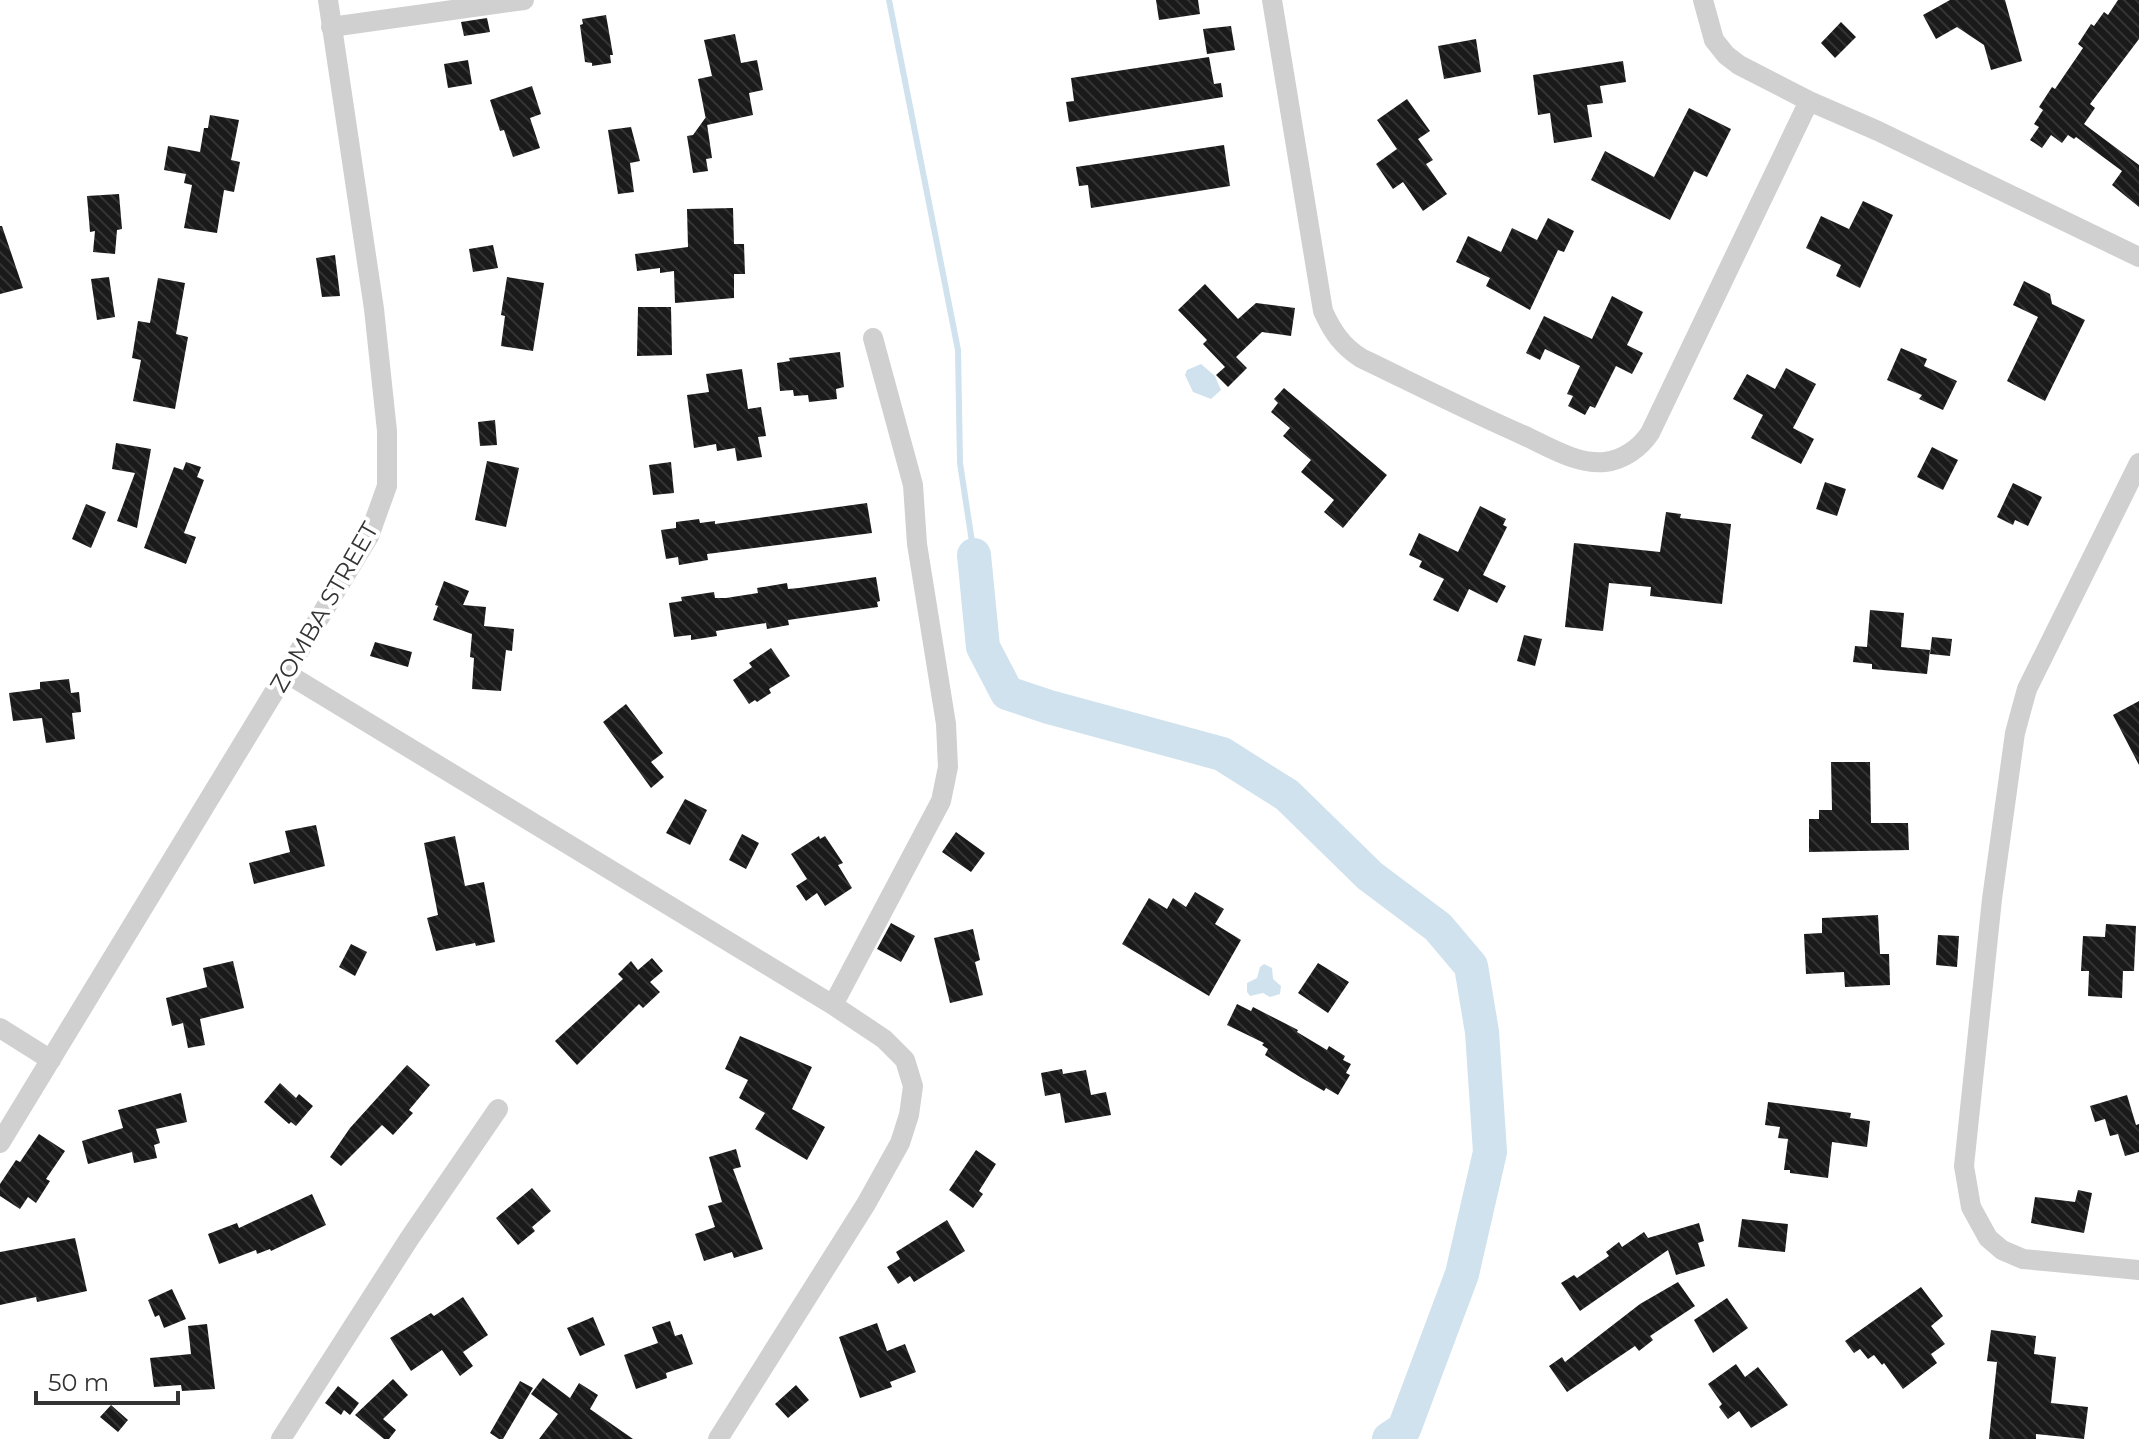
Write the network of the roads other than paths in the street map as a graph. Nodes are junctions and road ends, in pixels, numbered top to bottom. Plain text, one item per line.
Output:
1 (328, 0) edge
2 (524, 0) edge
3 (1272, 0) edge
4 (1703, 0) edge
5 (331, 27) junction
6 (1809, 101) junction
7 (2139, 257) edge
8 (873, 338) dead end
9 (2139, 463) edge
10 (286, 673) junction
11 (833, 1005) junction
12 (0, 1028) edge
13 (51, 1060) junction
14 (498, 1109) dead end
15 (0, 1143) edge
16 (2139, 1270) edge
17 (281, 1439) edge
18 (718, 1439) edge

1 - 5 street, ZOMBA STREET
2 - 5 street
3 - 6 street
4 - 6 street
5 - 10 street, ZOMBA STREET
6 - 7 street
8 - 11 street
9 - 16 street
10 - 11 street
10 - 13 street, ZOMBA STREET
11 - 18 street
12 - 13 street
13 - 15 street, ZOMBA STREET
14 - 17 street

